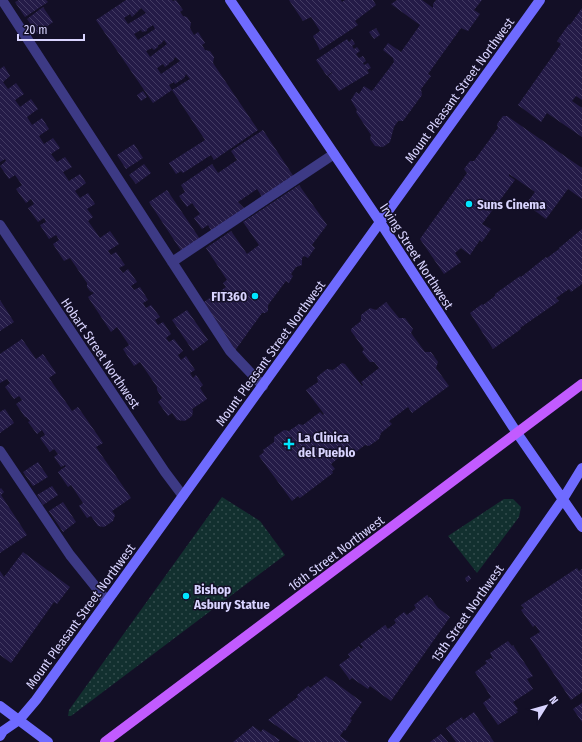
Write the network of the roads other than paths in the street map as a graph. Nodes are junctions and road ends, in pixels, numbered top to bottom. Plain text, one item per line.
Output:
1 (2, 0) edge
2 (230, 0) edge
3 (540, 0) edge
4 (334, 154) junction
5 (380, 222) junction
6 (0, 225) edge
7 (172, 262) junction
8 (582, 384) edge
9 (263, 386) junction
10 (517, 433) junction
11 (0, 451) edge
12 (582, 468) edge
13 (183, 496) junction
14 (564, 498) junction
15 (582, 527) edge
16 (107, 600) junction
17 (0, 706) edge
18 (19, 720) junction
19 (0, 736) edge
20 (48, 742) edge
21 (105, 742) edge
22 (393, 742) edge

1 - 7 street
2 - 4 street, Irving Street Northwest
3 - 5 street, Mount Pleasant Street Northwest
4 - 5 street, Irving Street Northwest
4 - 7 street
5 - 9 street, Mount Pleasant Street Northwest
5 - 10 street, Irving Street Northwest
6 - 13 street, Hobart Street Northwest
7 - 9 street
8 - 10 main road, 16th Street Northwest
9 - 13 street, Mount Pleasant Street Northwest
10 - 14 street, Irving Street Northwest
10 - 21 main road, 16th Street Northwest
11 - 16 street
12 - 14 street, 15th Street Northwest
13 - 16 street, Mount Pleasant Street Northwest
14 - 15 street, Irving Street Northwest
14 - 22 street, 15th Street Northwest
16 - 18 street, Mount Pleasant Street Northwest
17 - 18 street
18 - 19 street, Mount Pleasant Street Northwest
18 - 20 street

